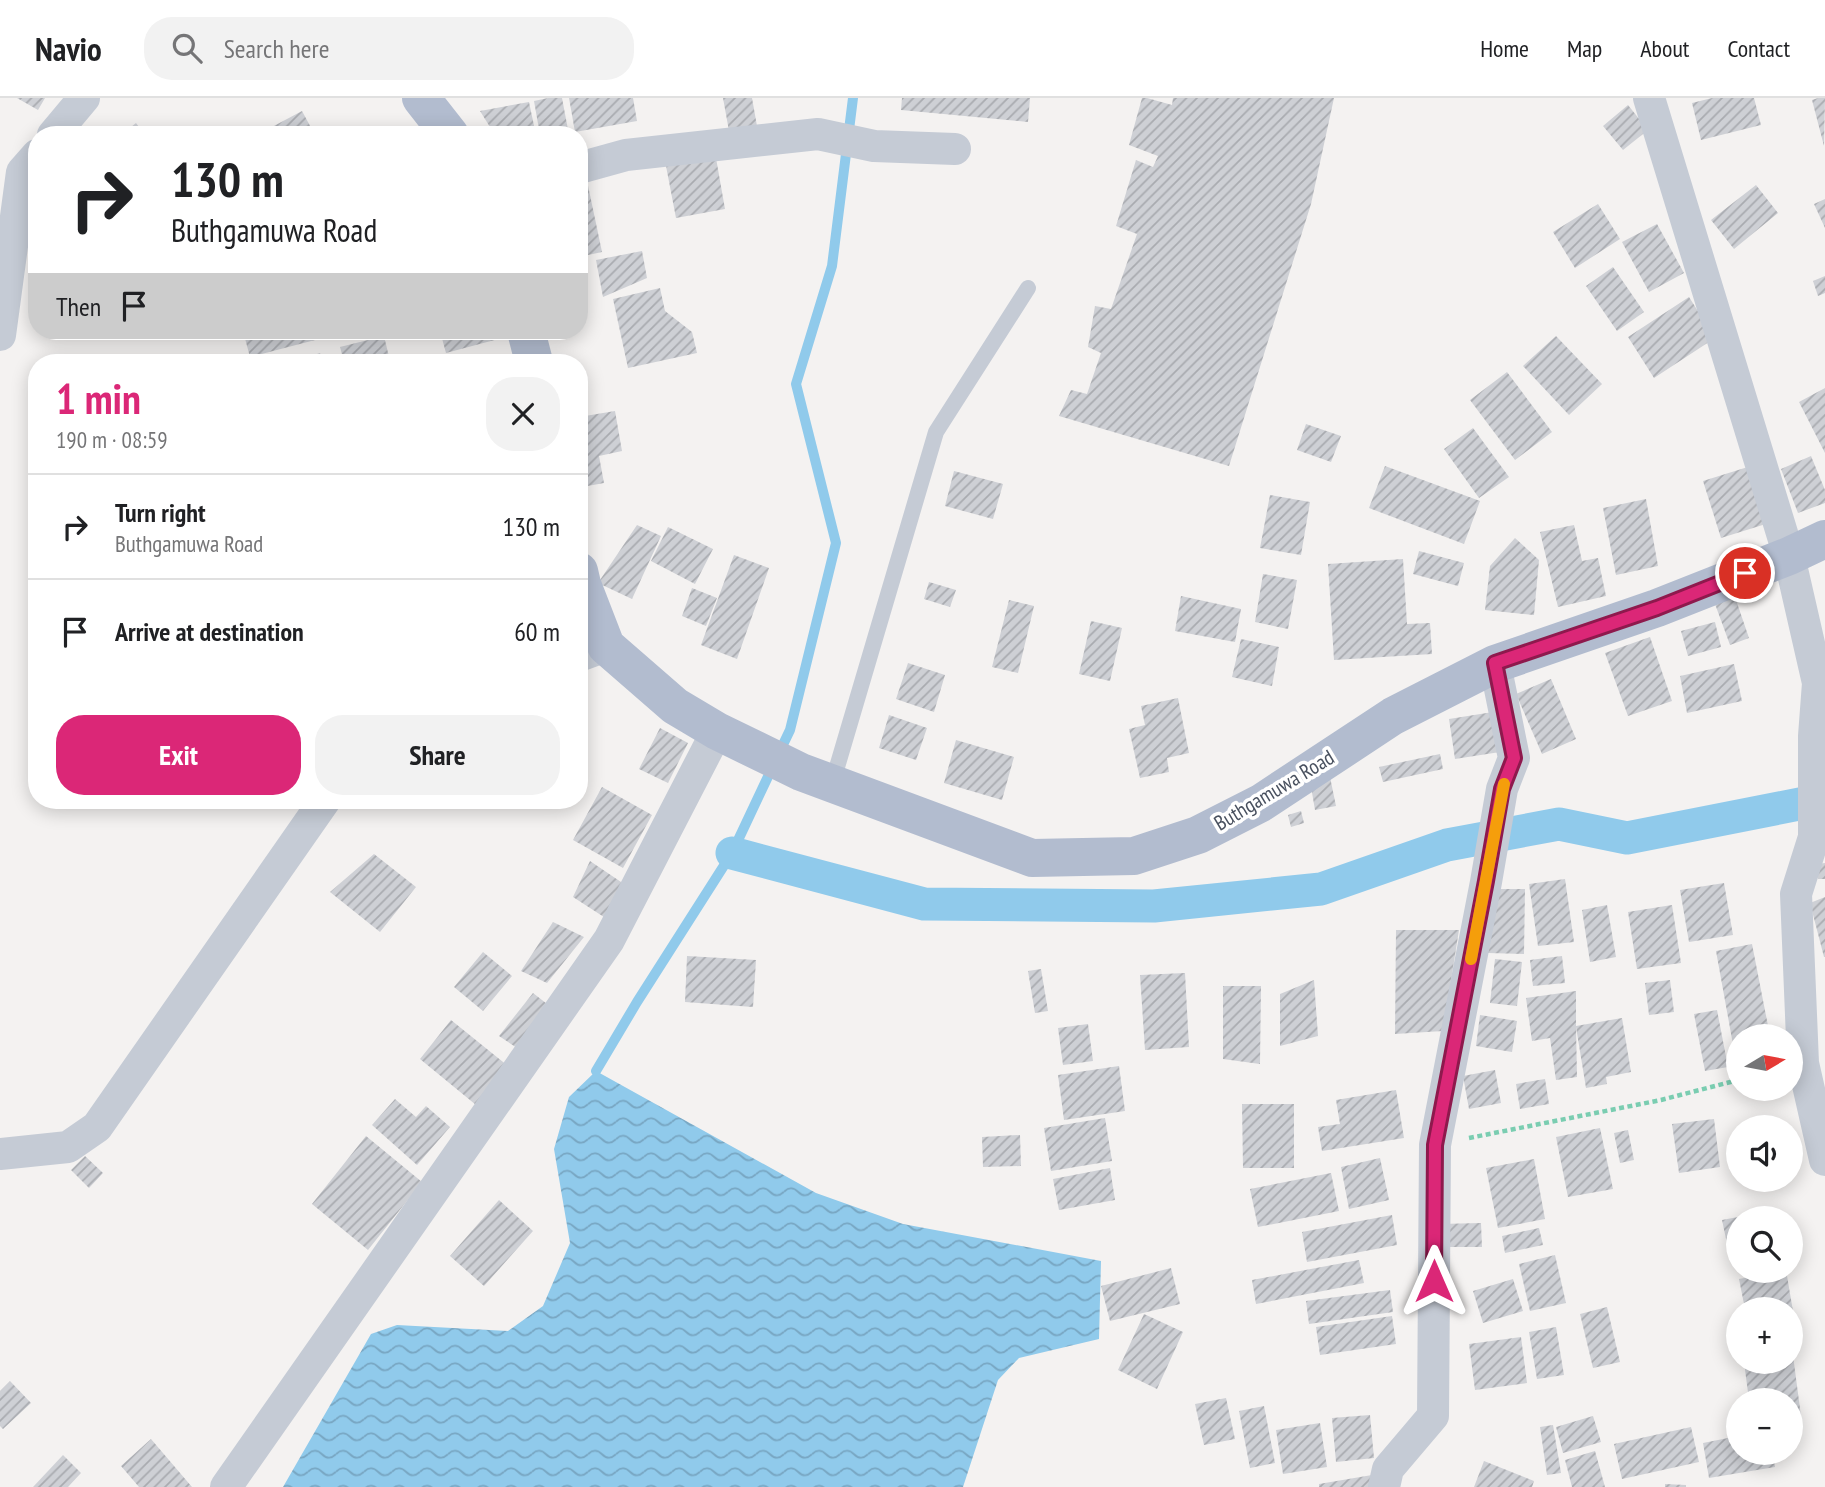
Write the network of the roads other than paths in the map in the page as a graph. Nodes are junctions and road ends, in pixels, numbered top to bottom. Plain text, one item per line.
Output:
1 (84, 98) edge
2 (421, 98) edge
3 (1649, 98) edge
4 (61, 126) edge
5 (443, 126) edge
6 (955, 149) dead end
7 (28, 165) edge
8 (588, 166) edge
9 (1028, 288) dead end
10 (0, 335) edge
11 (1825, 539) edge
12 (1788, 556) junction
13 (588, 624) edge
14 (592, 651) edge
15 (1495, 663) junction
16 (717, 731) junction
17 (816, 778) junction
18 (319, 809) edge
19 (0, 1154) edge
20 (1825, 1160) edge
21 (226, 1487) edge
22 (1384, 1487) edge

1 - 4 street
2 - 5 main road
3 - 12 street
6 - 8 street
7 - 10 street
9 - 17 lane
11 - 12 main road, Buthgamuwa Road
12 - 15 main road, Buthgamuwa Road
12 - 20 street
13 - 14 main road, Buthgamuwa Road
14 - 16 main road, Buthgamuwa Road
15 - 17 main road, Buthgamuwa Road
15 - 22 street
16 - 17 main road, Buthgamuwa Road
16 - 21 street
18 - 19 street

